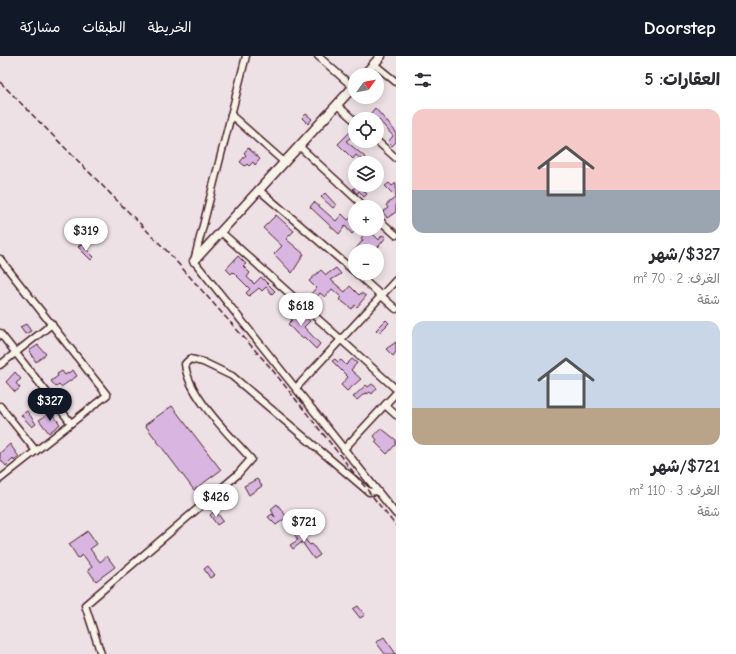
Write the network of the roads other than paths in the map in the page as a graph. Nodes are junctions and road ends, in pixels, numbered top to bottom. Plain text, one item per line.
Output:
1 (246, 56) edge
2 (318, 56) edge
3 (382, 56) edge
4 (374, 64) junction
5 (370, 68) edge
6 (348, 81) edge
7 (396, 82) edge
8 (348, 93) edge
9 (337, 105) junction
10 (231, 115) junction
11 (348, 115) edge
12 (299, 146) junction
13 (384, 147) edge
14 (396, 158) edge
15 (284, 162) junction
16 (259, 190) junction
17 (357, 200) edge
18 (384, 224) edge
19 (221, 232) junction
20 (396, 235) edge
21 (0, 259) edge
22 (194, 261) junction
23 (348, 267) edge
24 (364, 280) edge
25 (396, 280) edge
26 (382, 295) junction
27 (396, 309) edge
28 (52, 324) junction
29 (0, 332) edge
30 (341, 339) junction
31 (16, 353) junction
32 (0, 365) edge
33 (296, 388) junction
34 (396, 389) edge
35 (396, 393) edge
36 (385, 405) junction
37 (0, 406) edge
38 (396, 415) edge
39 (71, 423) junction
40 (344, 449) junction
41 (36, 451) junction
42 (0, 478) edge
43 (377, 491) junction
44 (396, 514) edge
45 (100, 654) edge

1 - 10 street
2 - 6 street
3 - 4 street
4 - 5 street
4 - 7 street
8 - 9 street
9 - 11 street
9 - 12 street
10 - 15 street
10 - 22 street
12 - 15 street
12 - 17 street
13 - 14 street
15 - 16 street
16 - 19 street
16 - 23 street
18 - 20 street
19 - 22 street
19 - 30 street
21 - 28 street
22 - 33 street
24 - 26 street
25 - 26 street
26 - 27 street
26 - 30 street
28 - 31 street
28 - 39 street
29 - 31 street
30 - 33 street
30 - 34 street
31 - 32 street
31 - 39 street
33 - 40 street
35 - 36 street
36 - 38 street
36 - 40 street
37 - 41 street
39 - 41 street
40 - 43 street
41 - 42 street
43 - 44 street
43 - 45 street

